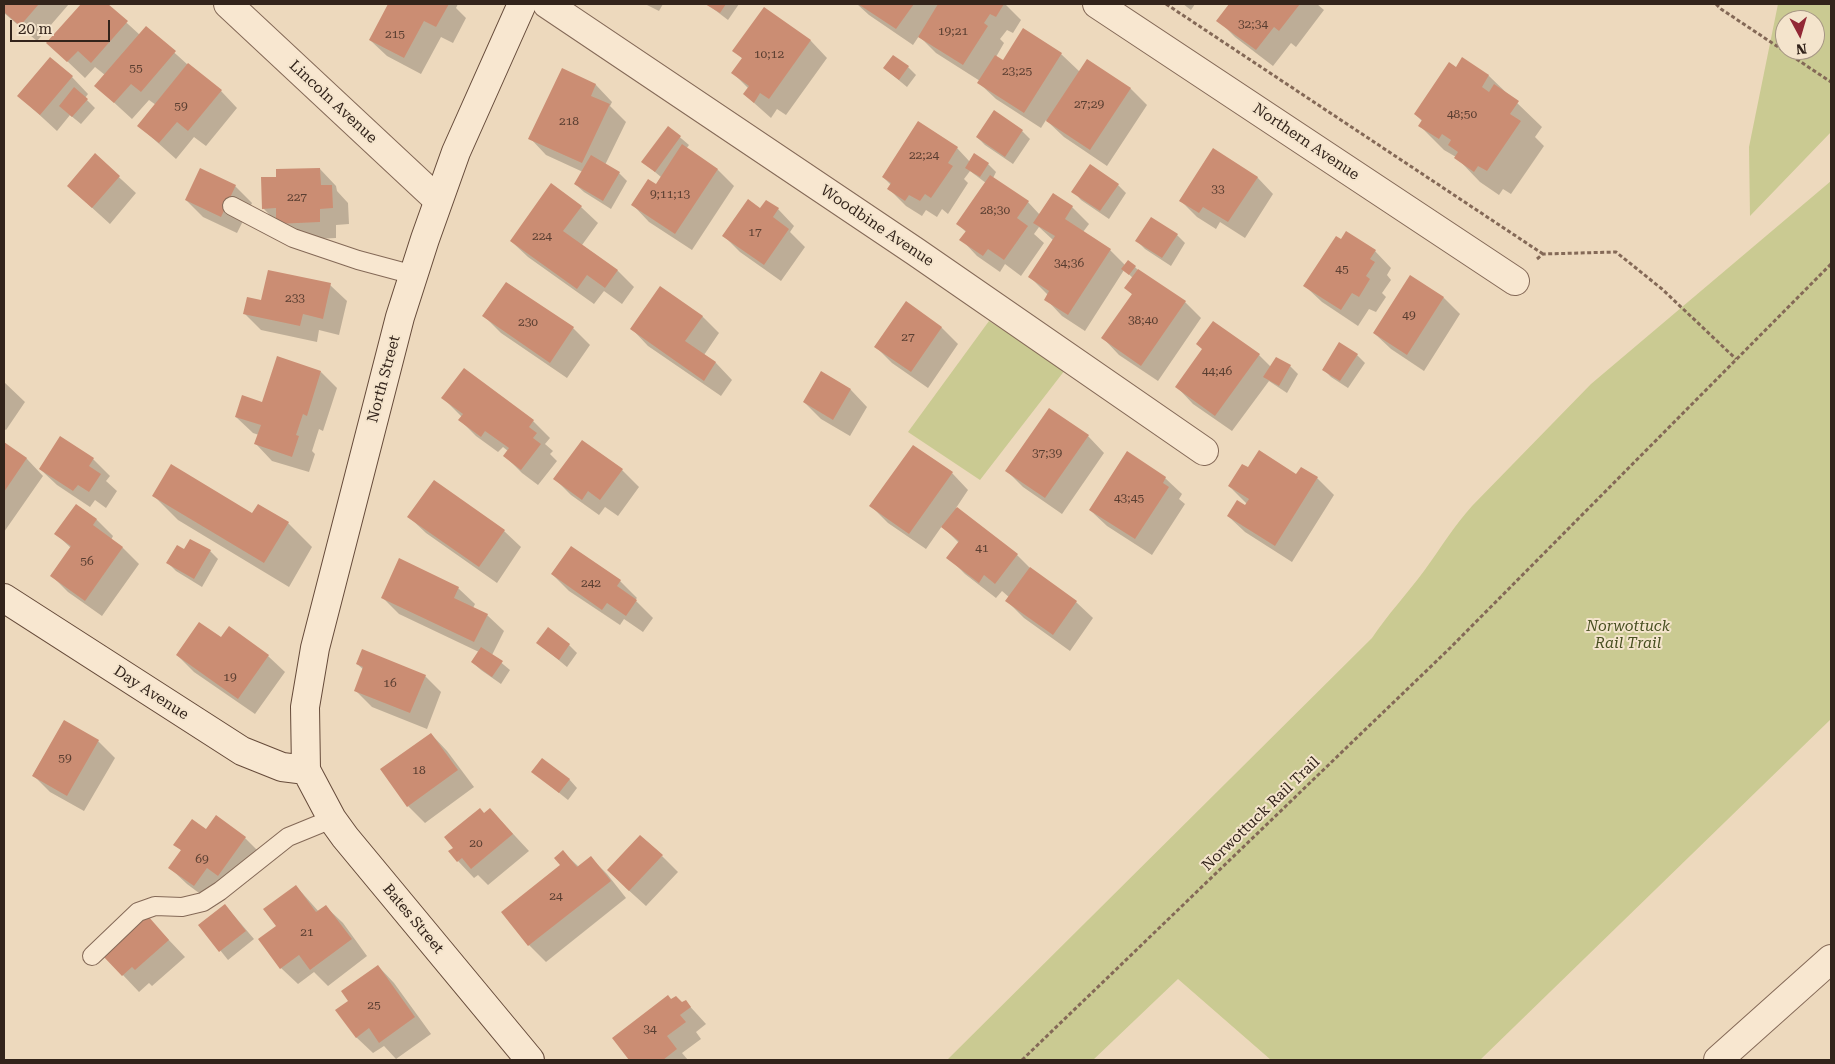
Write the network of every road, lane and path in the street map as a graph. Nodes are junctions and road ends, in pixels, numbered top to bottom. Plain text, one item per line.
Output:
1 (228, 4) edge
2 (522, 4) edge
3 (547, 4) edge
4 (1097, 4) edge
5 (1166, 4) edge
6 (1716, 4) edge
7 (1831, 82) edge
8 (438, 200) junction
9 (232, 206) dead end
10 (1543, 254) junction
11 (1831, 264) edge
12 (414, 275) junction
13 (1515, 281) joint
14 (1736, 359) junction
15 (1204, 452) dead end
16 (4, 598) edge
17 (306, 770) junction
18 (332, 819) junction
19 (92, 956) dead end
20 (1831, 960) edge
21 (530, 1060) edge
22 (1022, 1060) edge
23 (1718, 1060) edge

1 - 8 street, Lincoln Avenue
2 - 8 street, North Street
3 - 15 street, Woodbine Avenue
4 - 13 street, Northern Avenue
5 - 10 path
6 - 7 path
8 - 12 street, North Street
9 - 12 lane
10 - 13 path
10 - 14 path
11 - 14 path, Norwottuck Rail Trail
12 - 17 street, North Street
14 - 22 path, Norwottuck Rail Trail
16 - 17 street, Day Avenue
17 - 18 street, Bates Street
18 - 19 lane
18 - 21 street, Bates Street
20 - 23 street

